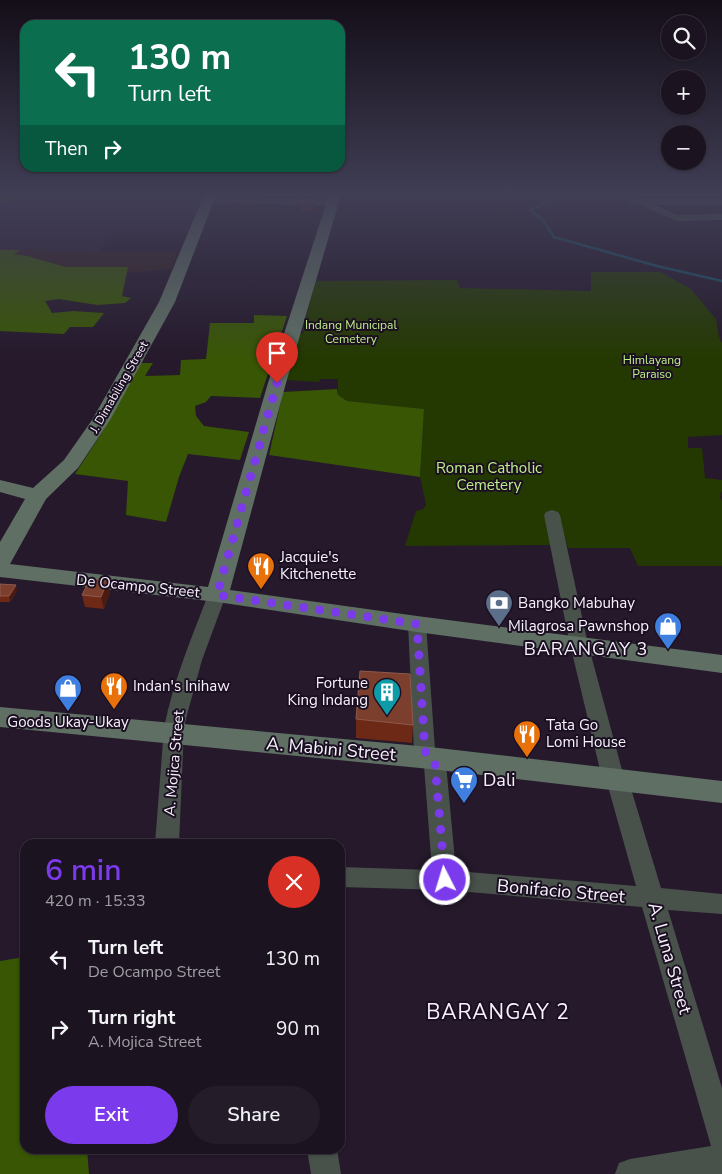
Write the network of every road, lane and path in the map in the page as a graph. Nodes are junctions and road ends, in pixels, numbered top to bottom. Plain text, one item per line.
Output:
1 (187, 250) edge
2 (318, 250) edge
3 (0, 486) edge
4 (37, 496) junction
5 (552, 515) dead end
6 (0, 562) edge
7 (0, 570) edge
8 (217, 595) junction
9 (417, 624) junction
10 (580, 646) junction
11 (722, 664) edge
12 (0, 717) edge
13 (174, 734) junction
14 (430, 758) junction
15 (617, 779) junction
16 (722, 792) edge
17 (167, 839) edge
18 (345, 877) edge
19 (445, 880) junction
20 (654, 900) junction
21 (722, 904) edge
22 (722, 1137) edge
23 (323, 1154) edge
24 (722, 1160) edge
25 (326, 1174) edge
26 (630, 1174) edge

1 - 4 main road, J. Dimabiling Street
2 - 8 main road, A. Mojica Street
3 - 4 main road
4 - 6 main road, J. Dimabiling Street
5 - 10 street, A. Luna Street
7 - 8 main road, De Ocampo Street
8 - 9 main road, De Ocampo Street
8 - 13 street, A. Mojica Street
9 - 10 main road, De Ocampo Street
9 - 14 street
10 - 11 main road, De Ocampo Street
10 - 15 street, A. Luna Street
12 - 13 main road, A. Mabini Street
13 - 14 main road, A. Mabini Street
13 - 17 street, A. Mojica Street
14 - 15 main road, A. Mabini Street
14 - 19 street
15 - 16 main road, A. Mabini Street
15 - 20 street, A. Luna Street
18 - 19 street, Bonifacio Street
19 - 20 street, Bonifacio Street
20 - 21 street, Bonifacio Street
20 - 22 street, A. Luna Street
23 - 25 street
24 - 26 street

